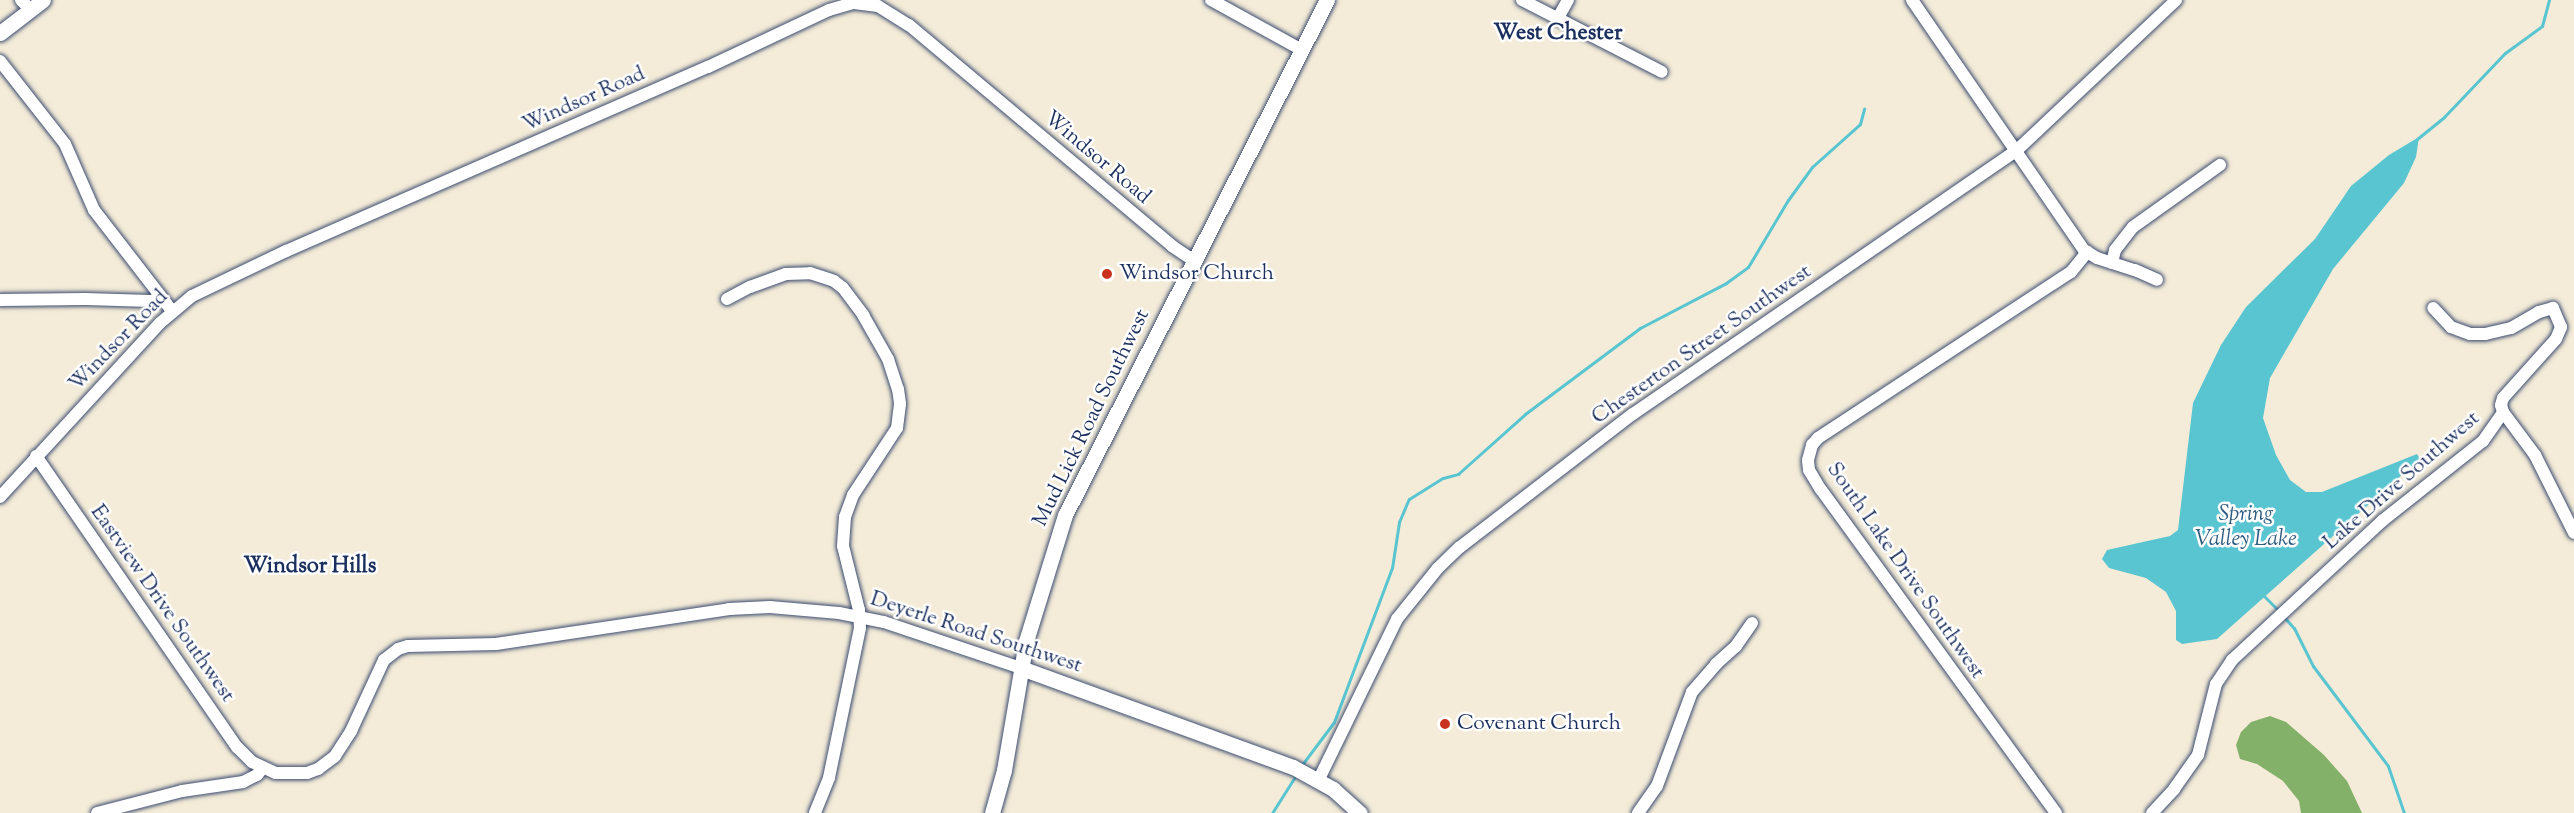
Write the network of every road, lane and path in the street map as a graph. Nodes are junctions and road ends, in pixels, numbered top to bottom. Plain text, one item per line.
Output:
1 (43, 0) edge
2 (1211, 0) edge
3 (1327, 0) edge
4 (1522, 0) edge
5 (1568, 0) edge
6 (1912, 0) edge
7 (2176, 0) edge
8 (26, 5) edge
9 (1558, 18) junction
10 (0, 33) edge
11 (1302, 50) junction
12 (0, 61) edge
13 (1662, 72) dead end
14 (2016, 151) junction
15 (2220, 165) dead end
16 (2087, 252) junction
17 (1194, 261) junction
18 (2112, 263) junction
19 (2157, 280) dead end
20 (160, 298) junction
21 (727, 299) dead end
22 (0, 300) edge
23 (2433, 308) dead end
24 (172, 311) junction
25 (2503, 412) junction
26 (36, 456) junction
27 (0, 497) edge
28 (2574, 533) edge
29 (860, 616) junction
30 (1752, 623) dead end
31 (1021, 668) junction
32 (262, 769) junction
33 (1308, 774) junction
34 (97, 813) edge
35 (814, 813) edge
36 (992, 813) edge
37 (1360, 813) edge
38 (1638, 813) edge
39 (2056, 813) edge
40 (2152, 813) edge

1 - 8 street
2 - 11 street
3 - 11 street, Mud Lick Road Southwest
4 - 9 street
5 - 9 street
6 - 14 street
7 - 14 street, Chesterton Street Southwest
8 - 10 street
9 - 13 street
11 - 17 street, Mud Lick Road Southwest
12 - 20 street
14 - 16 street
14 - 33 street, Chesterton Street Southwest
15 - 18 street
16 - 18 street
16 - 39 street, South Lake Drive Southwest
17 - 24 street, Windsor Road
17 - 31 street, Mud Lick Road Southwest
18 - 19 street
20 - 22 street
20 - 24 street
21 - 29 street
23 - 25 street, Lake Drive Southwest
24 - 26 street, Windsor Road
25 - 28 street
25 - 40 street, Lake Drive Southwest
26 - 27 street, Windsor Road
26 - 32 street, Eastview Drive Southwest
29 - 31 street, Deyerle Road Southwest
29 - 32 street, Deyerle Road Southwest
29 - 35 street
30 - 38 street
31 - 33 street, Deyerle Road Southwest
31 - 36 street, Mud Lick Road Southwest
32 - 34 street
33 - 37 street, Deyerle Road Southwest

